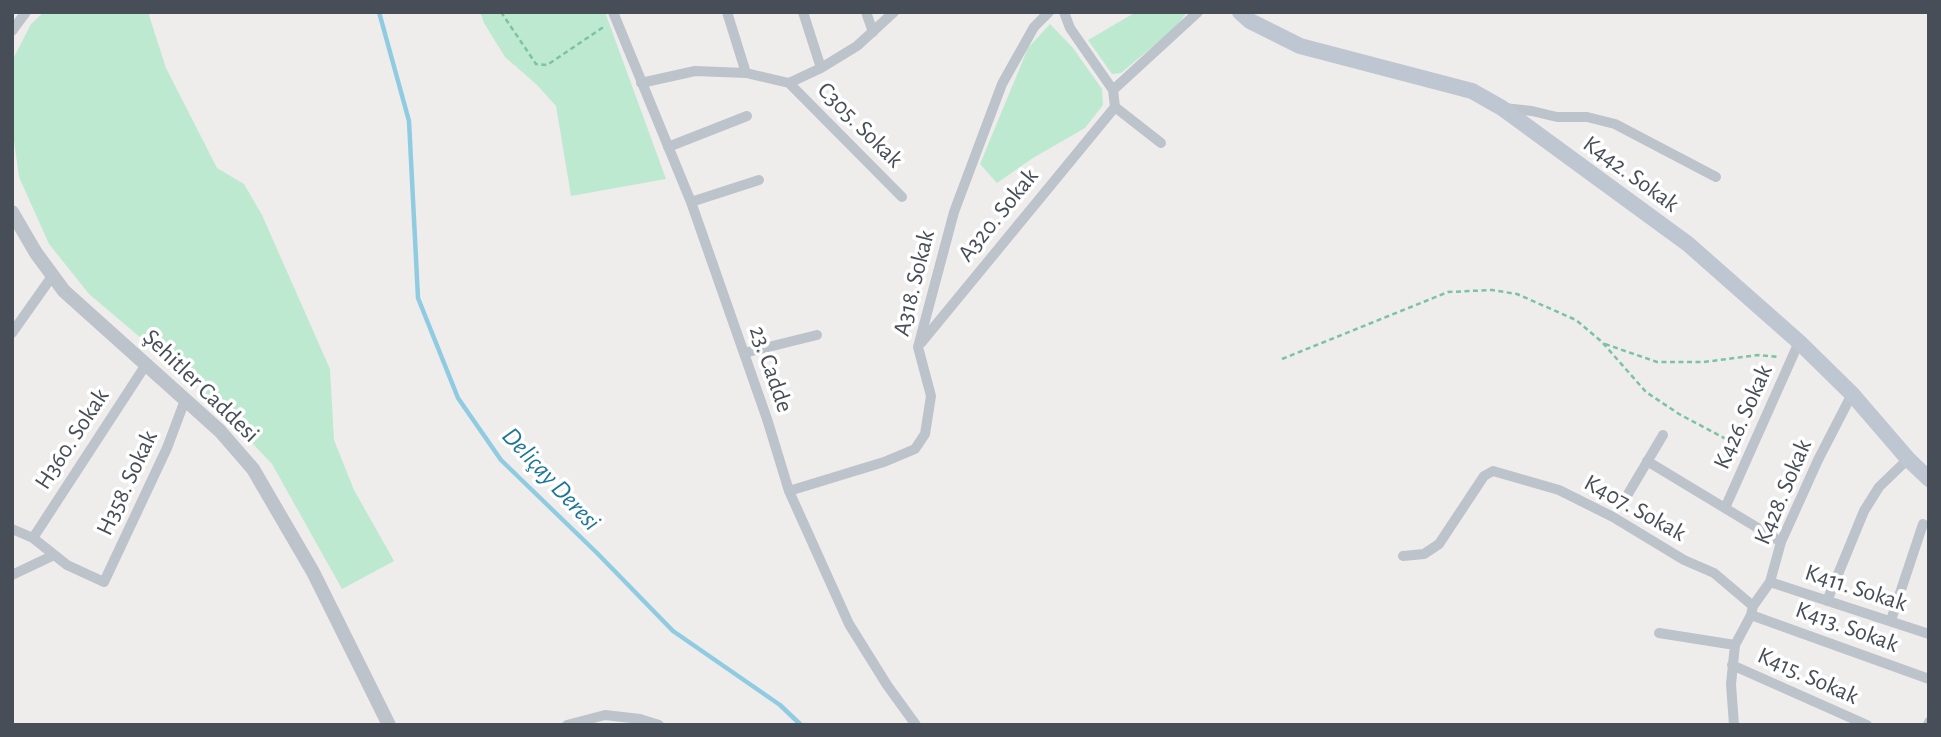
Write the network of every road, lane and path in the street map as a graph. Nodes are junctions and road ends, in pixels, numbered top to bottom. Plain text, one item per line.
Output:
1 (26, 12) edge
2 (501, 12) edge
3 (727, 12) edge
4 (803, 12) edge
5 (866, 12) edge
6 (894, 12) edge
7 (1049, 12) edge
8 (1064, 12) edge
9 (1198, 12) edge
10 (1240, 12) edge
11 (614, 16) edge
12 (12, 30) edge
13 (873, 32) junction
14 (821, 68) junction
15 (746, 73) junction
16 (641, 83) junction
17 (789, 83) junction
18 (1113, 90) junction
19 (1115, 107) junction
20 (1502, 108) junction
21 (747, 116) dead end
22 (1161, 143) dead end
23 (668, 146) junction
24 (1716, 177) dead end
25 (759, 180) dead end
26 (902, 197) dead end
27 (691, 202) junction
28 (12, 212) edge
29 (52, 275) junction
30 (12, 333) edge
31 (817, 335) dead end
32 (1602, 342) junction
33 (1799, 342) junction
34 (918, 347) junction
35 (744, 353) junction
36 (1282, 359) dead end
37 (1791, 359) junction
38 (147, 363) junction
39 (1852, 394) junction
40 (186, 400) junction
41 (1663, 435) dead end
42 (1750, 452) junction
43 (1908, 459) junction
44 (1647, 461) junction
45 (1929, 479) edge
46 (789, 491) junction
47 (1628, 494) dead end
48 (1725, 508) junction
49 (1923, 524) dead end
50 (12, 529) edge
51 (33, 538) junction
52 (1781, 542) junction
53 (54, 555) junction
54 (1403, 556) dead end
55 (12, 575) edge
56 (1770, 582) junction
57 (1827, 601) junction
58 (1752, 611) junction
59 (1891, 620) junction
60 (1660, 633) dead end
61 (1929, 634) edge
62 (1735, 645) junction
63 (1732, 665) junction
64 (1929, 679) edge
65 (389, 725) edge
66 (567, 725) edge
67 (659, 725) edge
68 (916, 725) edge
69 (1734, 725) edge
70 (1867, 725) edge

1 - 12 street
2 - 11 path
3 - 15 street
4 - 14 street
5 - 13 street
6 - 13 street
7 - 34 street, A318. Sokak
8 - 18 street
9 - 18 street
10 - 20 main road, K442. Sokak
11 - 16 street, 23. Cadde
13 - 14 street
14 - 17 street
15 - 16 street
15 - 17 street
16 - 23 street, 23. Cadde
17 - 26 street, C305. Sokak
18 - 19 street
19 - 22 street
19 - 34 street, A320. Sokak
20 - 24 street
20 - 33 main road, K442. Sokak
21 - 23 street
23 - 27 street, 23. Cadde
25 - 27 street
27 - 35 street, 23. Cadde
28 - 29 street, Şehitler Caddesi
29 - 30 street
29 - 38 street, Şehitler Caddesi
31 - 35 street
32 - 36 path
32 - 37 path
32 - 42 path
33 - 37 street, K426. Sokak
33 - 39 main road, K442. Sokak
34 - 46 street, A318. Sokak
35 - 46 street, 23. Cadde
37 - 42 street, K426. Sokak
38 - 40 street, Şehitler Caddesi
38 - 51 street, H360. Sokak
39 - 43 main road, K442. Sokak
39 - 52 street, K428. Sokak
40 - 53 street, H358. Sokak
40 - 65 street, Şehitler Caddesi
41 - 44 street
42 - 48 street, K426. Sokak
43 - 45 main road, K442. Sokak
43 - 57 street
44 - 47 street
44 - 48 street
46 - 68 street, 23. Cadde
48 - 52 street
49 - 59 street
50 - 51 street
51 - 53 street
52 - 56 street, K428. Sokak
53 - 55 street
54 - 58 street, K407. Sokak
56 - 57 street, K411. Sokak
56 - 58 street, K428. Sokak
57 - 59 street, K411. Sokak
58 - 62 street
58 - 64 street, K413. Sokak
59 - 61 street, K411. Sokak
60 - 62 street
62 - 63 street
63 - 69 street
63 - 70 street, K415. Sokak
66 - 67 street

